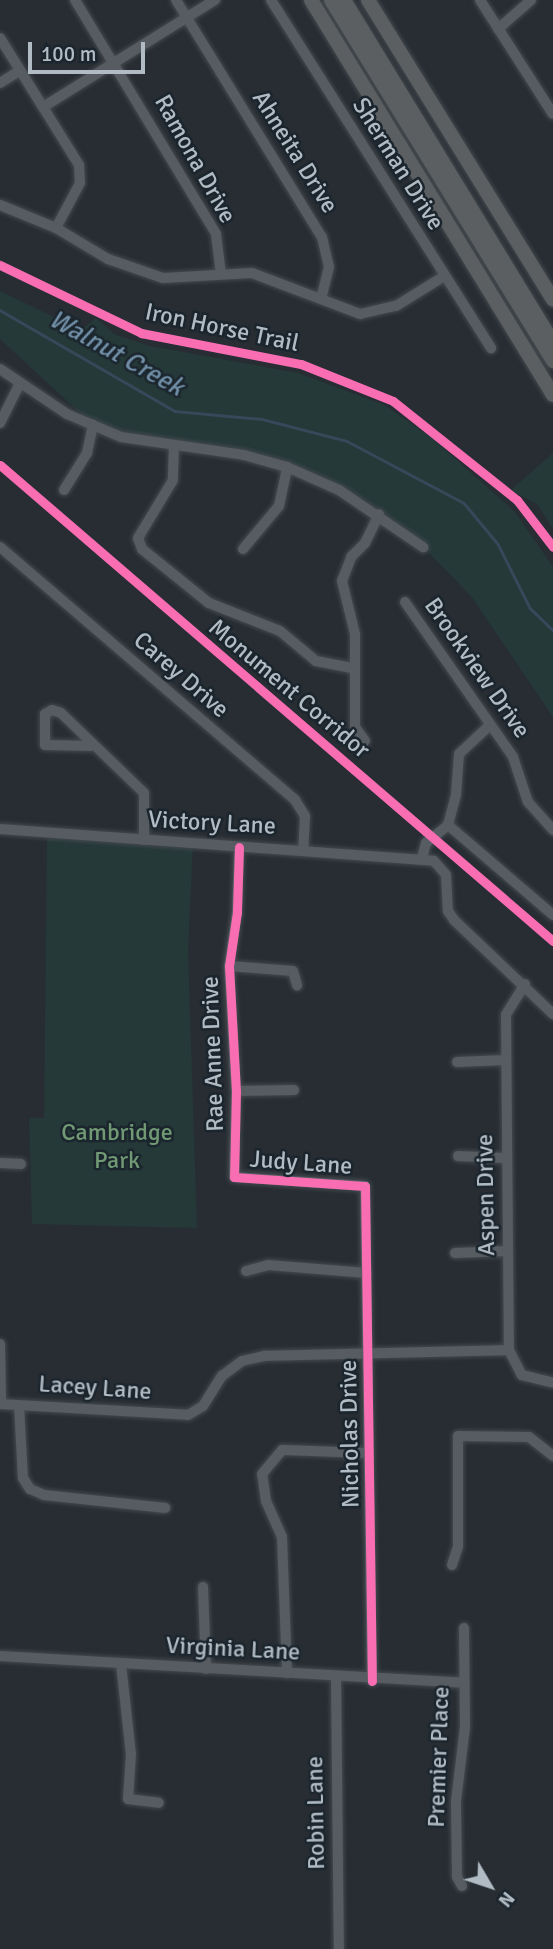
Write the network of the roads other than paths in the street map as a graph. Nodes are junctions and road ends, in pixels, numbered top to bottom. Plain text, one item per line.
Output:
1 (75, 0) edge
2 (176, 0) edge
3 (215, 0) edge
4 (271, 0) edge
5 (312, 0) edge
6 (331, 0) edge
7 (344, 0) edge
8 (480, 0) edge
9 (531, 0) edge
10 (370, 3) edge
11 (187, 17) junction
12 (498, 29) junction
13 (0, 38) edge
14 (116, 62) junction
15 (19, 71) junction
16 (0, 83) edge
17 (549, 101) edge
18 (43, 107) junction
19 (553, 114) edge
20 (0, 205) edge
21 (56, 228) junction
22 (221, 273) junction
23 (443, 277) junction
24 (321, 298) junction
25 (553, 299) edge
26 (553, 342) edge
27 (491, 348) dead end
28 (553, 362) edge
29 (0, 369) edge
30 (19, 385) junction
31 (553, 396) edge
32 (0, 423) edge
33 (93, 425) junction
34 (174, 445) junction
35 (287, 467) junction
36 (64, 490) dead end
37 (379, 514) junction
38 (0, 547) edge
39 (424, 547) dead end
40 (243, 549) dead end
41 (405, 602) dead end
42 (353, 668) junction
43 (490, 724) junction
44 (366, 741) dead end
45 (91, 746) junction
46 (447, 825) junction
47 (0, 829) edge
48 (553, 830) edge
49 (144, 840) junction
50 (239, 847) junction
51 (303, 849) junction
52 (422, 858) junction
53 (553, 915) edge
54 (229, 966) junction
55 (524, 984) junction
56 (297, 985) dead end
57 (553, 1014) edge
58 (506, 1060) junction
59 (457, 1062) dead end
60 (294, 1090) dead end
61 (236, 1091) junction
62 (458, 1157) dead end
63 (505, 1158) junction
64 (0, 1163) edge
65 (21, 1164) dead end
66 (234, 1177) joint
67 (365, 1186) joint
68 (508, 1251) junction
69 (456, 1253) dead end
70 (246, 1270) dead end
71 (367, 1273) junction
72 (0, 1344) edge
73 (509, 1350) junction
74 (368, 1354) junction
75 (553, 1383) edge
76 (1, 1404) edge
77 (19, 1405) junction
78 (369, 1453) junction
79 (553, 1456) edge
80 (164, 1508) dead end
81 (452, 1565) dead end
82 (203, 1587) dead end
83 (464, 1628) dead end
84 (0, 1656) edge
85 (121, 1664) junction
86 (206, 1669) junction
87 (287, 1672) junction
88 (336, 1677) junction
89 (372, 1681) junction
90 (463, 1683) junction
91 (159, 1803) dead end
92 (463, 1886) dead end
93 (339, 1949) edge

1 - 14 street, Ramona Drive
2 - 11 street, Ahneita Drive
3 - 11 street
4 - 23 street, Sherman Drive
5 - 31 highway
6 - 28 highway
7 - 26 highway
8 - 12 street
9 - 12 street
10 - 25 highway
11 - 14 street
11 - 24 street, Ahneita Drive
12 - 17 street
13 - 15 street
14 - 18 street
14 - 22 street, Ramona Drive
15 - 16 street
15 - 18 street
17 - 19 street
18 - 21 street
20 - 21 street
21 - 22 street
22 - 24 street
23 - 24 street
23 - 27 street, Sherman Drive
29 - 30 street
30 - 32 street
30 - 33 street
33 - 34 street
33 - 36 street
34 - 35 street
34 - 42 street
35 - 37 street
35 - 40 street
37 - 39 street
37 - 42 street
38 - 51 street, Carey Drive
41 - 43 street, Brookview Drive
42 - 44 street
43 - 46 street
43 - 48 street, Brookview Drive
45 - 45 street
45 - 49 street
46 - 52 street
46 - 53 street
47 - 49 street, Victory Lane
49 - 50 street, Victory Lane
50 - 51 street, Victory Lane
50 - 54 street, Rae Anne Drive
51 - 52 street, Victory Lane
52 - 55 street
54 - 56 street
54 - 61 street, Rae Anne Drive
55 - 57 street
55 - 58 street, Aspen Drive
58 - 59 street
58 - 63 street, Aspen Drive
60 - 61 street
61 - 66 street, Rae Anne Drive
62 - 63 street
63 - 68 street, Aspen Drive
64 - 65 street
66 - 67 street, Judy Lane
67 - 71 street, Nicholas Drive
68 - 69 street
68 - 73 street, Aspen Drive
70 - 71 street
71 - 74 street, Nicholas Drive
72 - 76 street
73 - 74 street
73 - 75 street
74 - 77 street, Lacey Lane
74 - 78 street, Nicholas Drive
76 - 77 street, Lacey Lane
77 - 80 street
78 - 87 street
78 - 89 street, Nicholas Drive
79 - 81 street
82 - 86 street
83 - 90 street, Premier Place
84 - 85 street, Virginia Lane
85 - 86 street, Virginia Lane
85 - 91 street
86 - 87 street, Virginia Lane
87 - 88 street, Virginia Lane
88 - 89 street, Virginia Lane
88 - 93 street, Robin Lane
89 - 90 street, Virginia Lane
90 - 92 street, Premier Place

